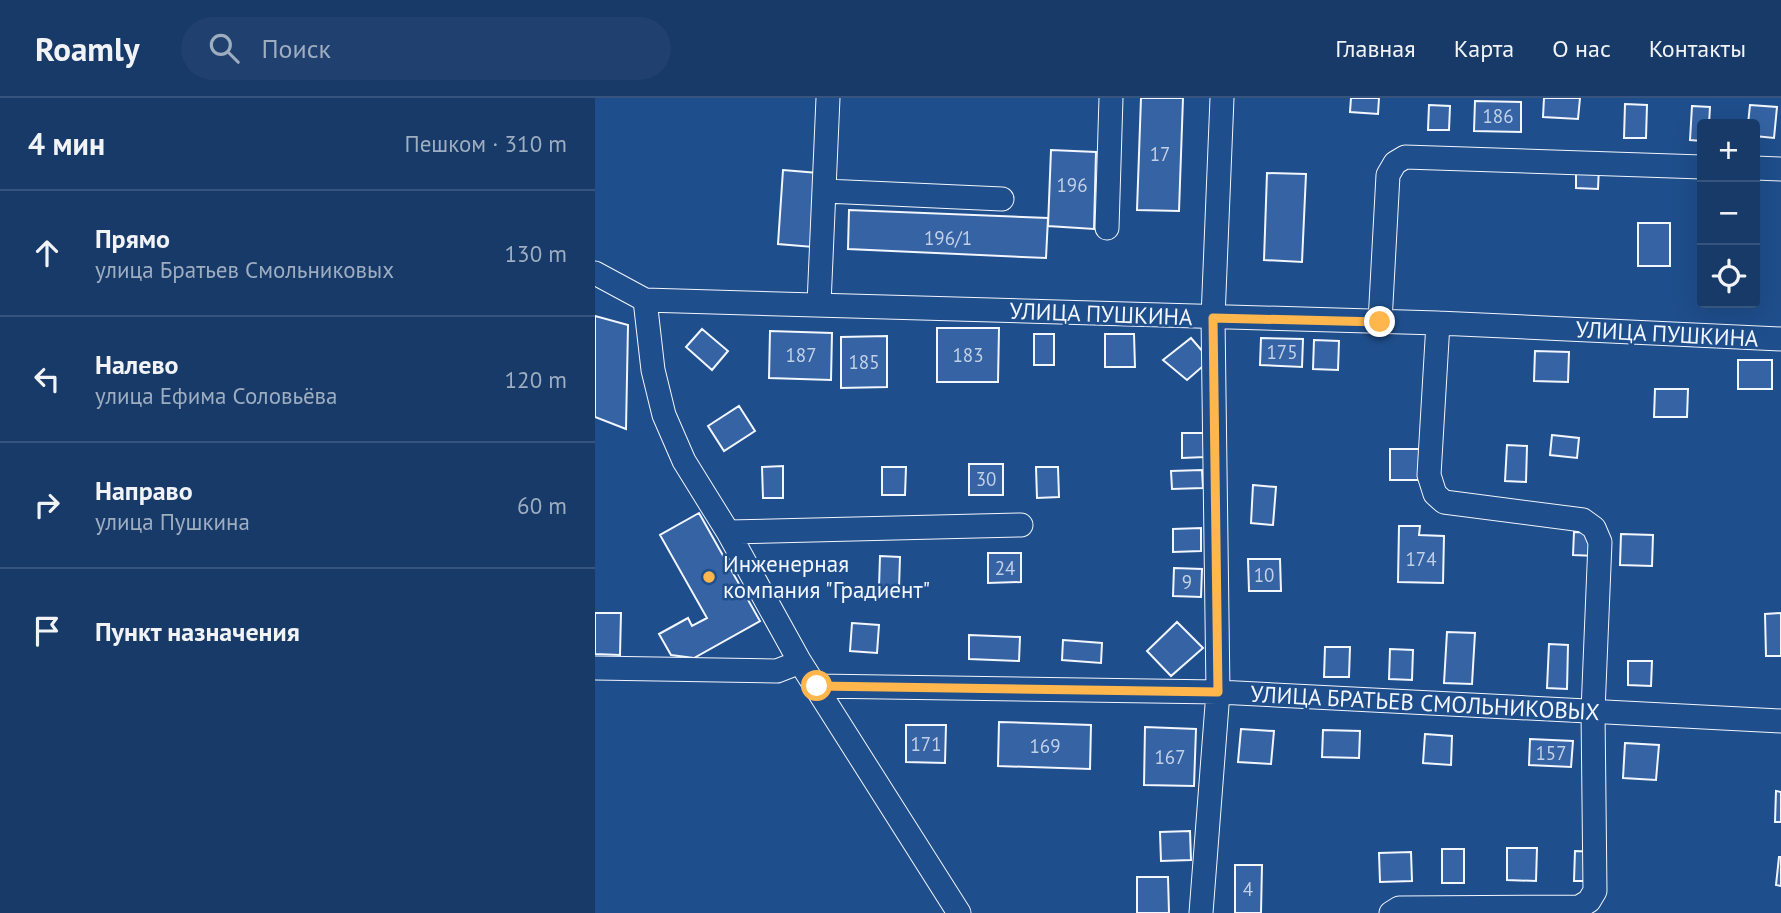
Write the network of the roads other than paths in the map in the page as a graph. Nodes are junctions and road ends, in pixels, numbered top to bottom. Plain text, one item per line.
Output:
1 (828, 98) edge
2 (1111, 98) edge
3 (1222, 98) edge
4 (1697, 167) edge
5 (1760, 168) edge
6 (1781, 169) edge
7 (825, 191) junction
8 (1002, 199) dead end
9 (1107, 228) dead end
10 (595, 273) edge
11 (645, 300) junction
12 (819, 304) junction
13 (1213, 318) junction
14 (1380, 322) junction
15 (1438, 323) junction
16 (1781, 340) edge
17 (1021, 525) dead end
18 (729, 532) junction
19 (800, 662) junction
20 (595, 668) edge
21 (817, 686) junction
22 (1218, 692) junction
23 (1593, 711) junction
24 (1781, 721) edge
25 (960, 913) edge
26 (1201, 913) edge
27 (1391, 913) edge

1 - 7 street
2 - 9 street
3 - 13 street
4 - 14 street
5 - 6 street
7 - 8 street
7 - 12 street
10 - 11 street, УЛИЦА ПУШКИНА
11 - 12 street, УЛИЦА ПУШКИНА
11 - 18 street
12 - 13 street, УЛИЦА ПУШКИНА
13 - 14 street, УЛИЦА ПУШКИНА
13 - 22 street
14 - 15 street, УЛИЦА ПУШКИНА
15 - 16 street, УЛИЦА ПУШКИНА
15 - 23 street
17 - 18 street
18 - 19 street
19 - 20 street
19 - 21 street
21 - 22 street, УЛИЦА БРАТЬЕВ СМОЛЬНИКОВЫХ
21 - 25 street
22 - 23 street, УЛИЦА БРАТЬЕВ СМОЛЬНИКОВЫХ
22 - 26 street
23 - 24 street, УЛИЦА БРАТЬЕВ СМОЛЬНИКОВЫХ
23 - 27 street

